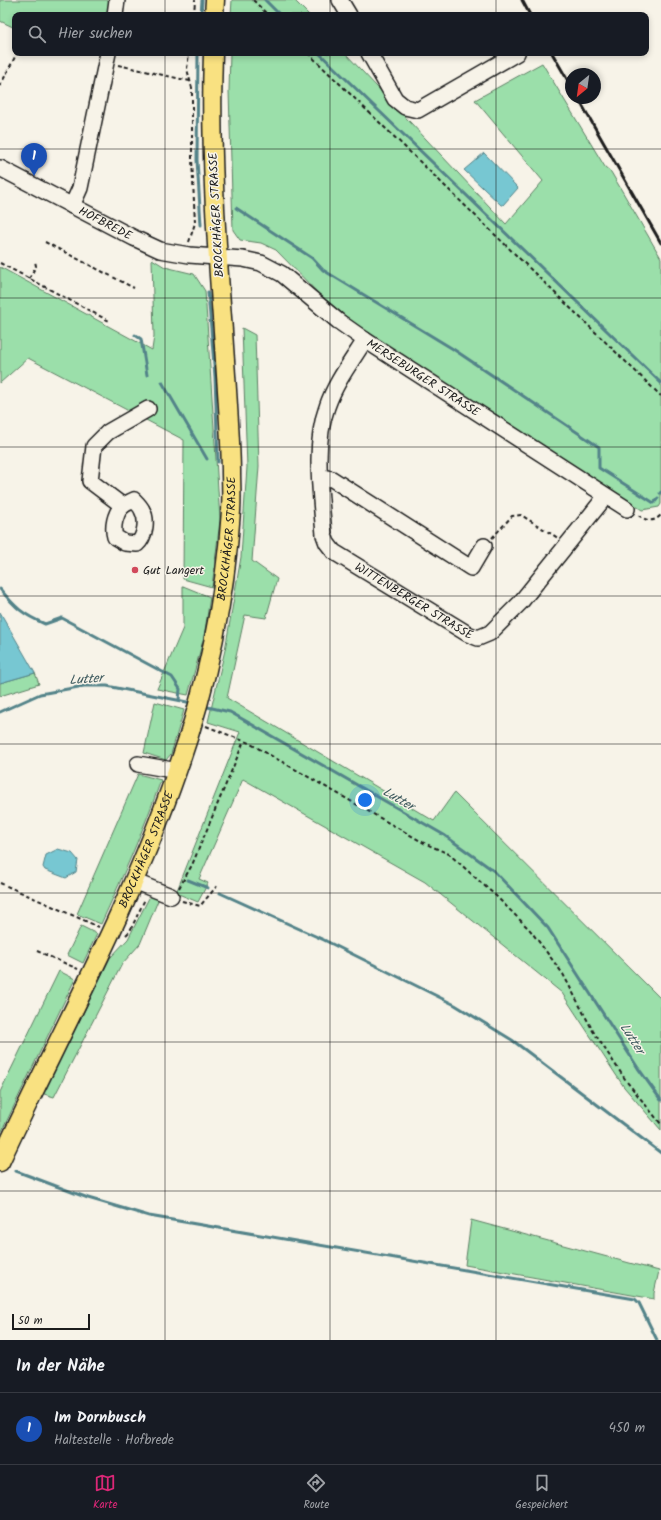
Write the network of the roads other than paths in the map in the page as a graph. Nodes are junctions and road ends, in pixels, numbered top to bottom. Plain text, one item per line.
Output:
1 (117, 0) edge
2 (215, 0) edge
3 (340, 0) edge
4 (115, 12) edge
5 (214, 12) edge
6 (347, 12) edge
7 (212, 56) edge
8 (371, 56) edge
9 (512, 56) edge
10 (108, 58) edge
11 (0, 168) edge
12 (72, 206) junction
13 (217, 258) junction
14 (365, 340) junction
15 (148, 409) dead end
16 (320, 477) junction
17 (606, 496) junction
18 (123, 506) dead end
19 (627, 509) dead end
20 (484, 546) road end
21 (138, 764) dead end
22 (178, 771) junction
23 (134, 880) junction
24 (171, 896) road end
25 (0, 1162) edge

1 - 4 street
2 - 5 main road
3 - 6 street
7 - 13 main road, BROCKHÄGER STRASSE
8 - 9 street
10 - 12 street
11 - 12 street, HOFBREDE
12 - 13 street, HOFBREDE
13 - 14 street, MERSEBURGER STRASSE
13 - 22 main road, BROCKHÄGER STRASSE
14 - 16 street, WITTENBERGER STRASSE
14 - 17 street, MERSEBURGER STRASSE
15 - 18 street
16 - 17 street, WITTENBERGER STRASSE
16 - 20 street
17 - 19 street, MERSEBURGER STRASSE
21 - 22 street
22 - 23 main road, BROCKHÄGER STRASSE
23 - 24 street
23 - 25 main road, BROCKHÄGER STRASSE

